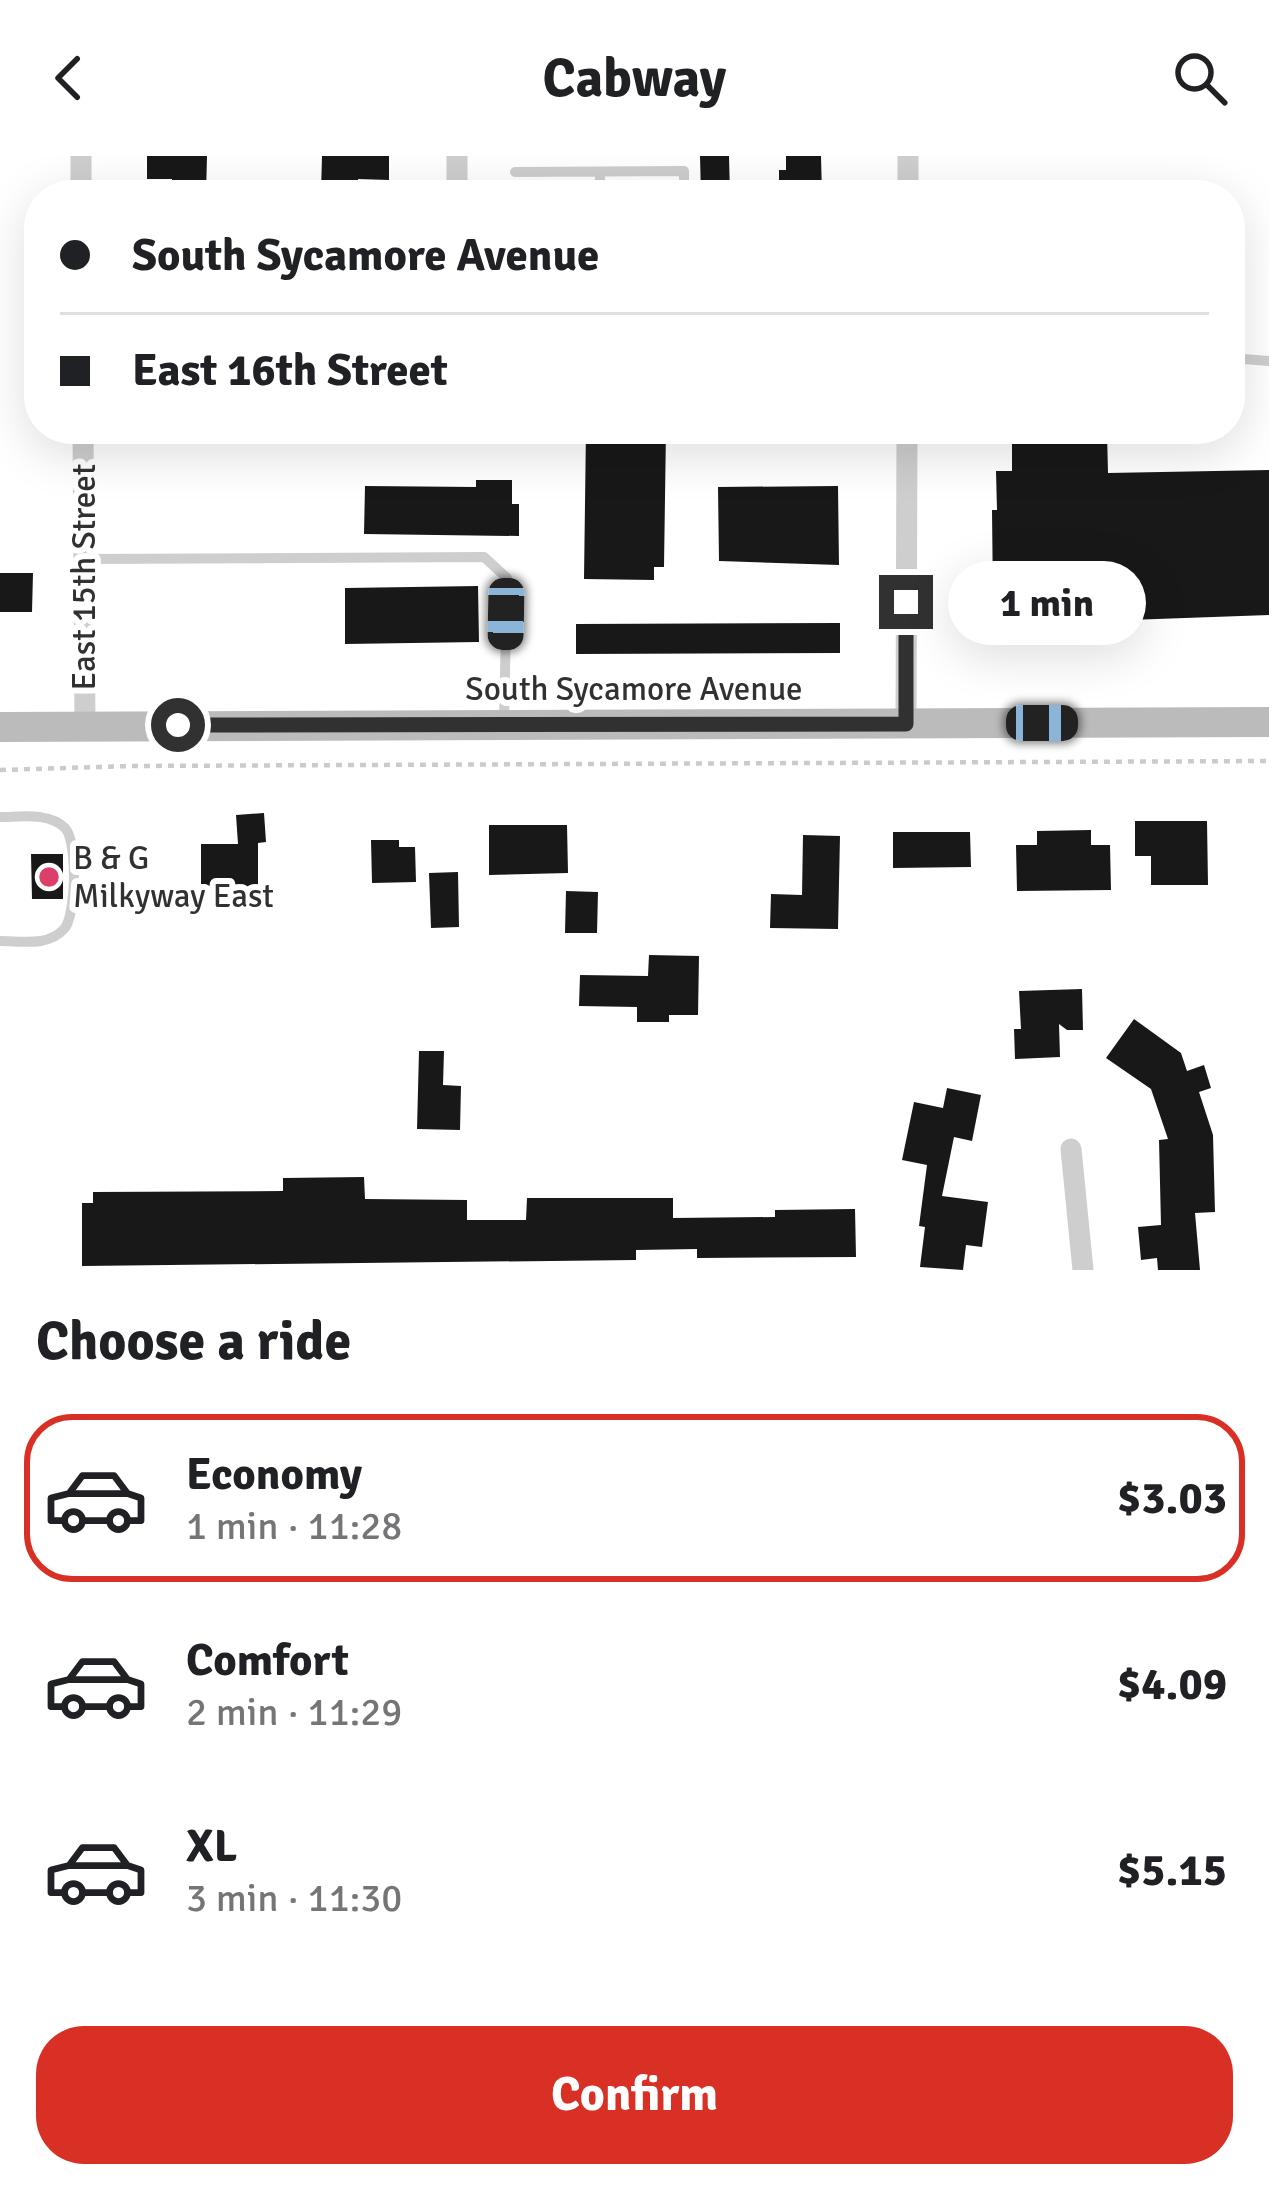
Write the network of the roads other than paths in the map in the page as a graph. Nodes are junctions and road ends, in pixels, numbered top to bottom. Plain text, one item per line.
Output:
1 (514, 172) dead end
2 (600, 172) junction
3 (600, 180) edge
4 (684, 180) edge
5 (82, 444) edge
6 (907, 444) edge
7 (83, 559) junction
8 (1269, 722) edge
9 (906, 724) junction
10 (85, 725) junction
11 (504, 725) junction
12 (0, 727) edge
13 (0, 818) edge
14 (0, 941) edge
15 (1071, 1149) dead end
16 (1083, 1270) edge

1 - 2 lane
2 - 3 lane
2 - 4 lane
5 - 7 street, East 15th Street
6 - 9 street
7 - 10 street, East 15th Street
7 - 11 lane
8 - 9 main road, South Sycamore Avenue
9 - 11 main road, South Sycamore Avenue
10 - 11 main road, South Sycamore Avenue
10 - 12 main road, South Sycamore Avenue
13 - 14 lane
15 - 16 street

